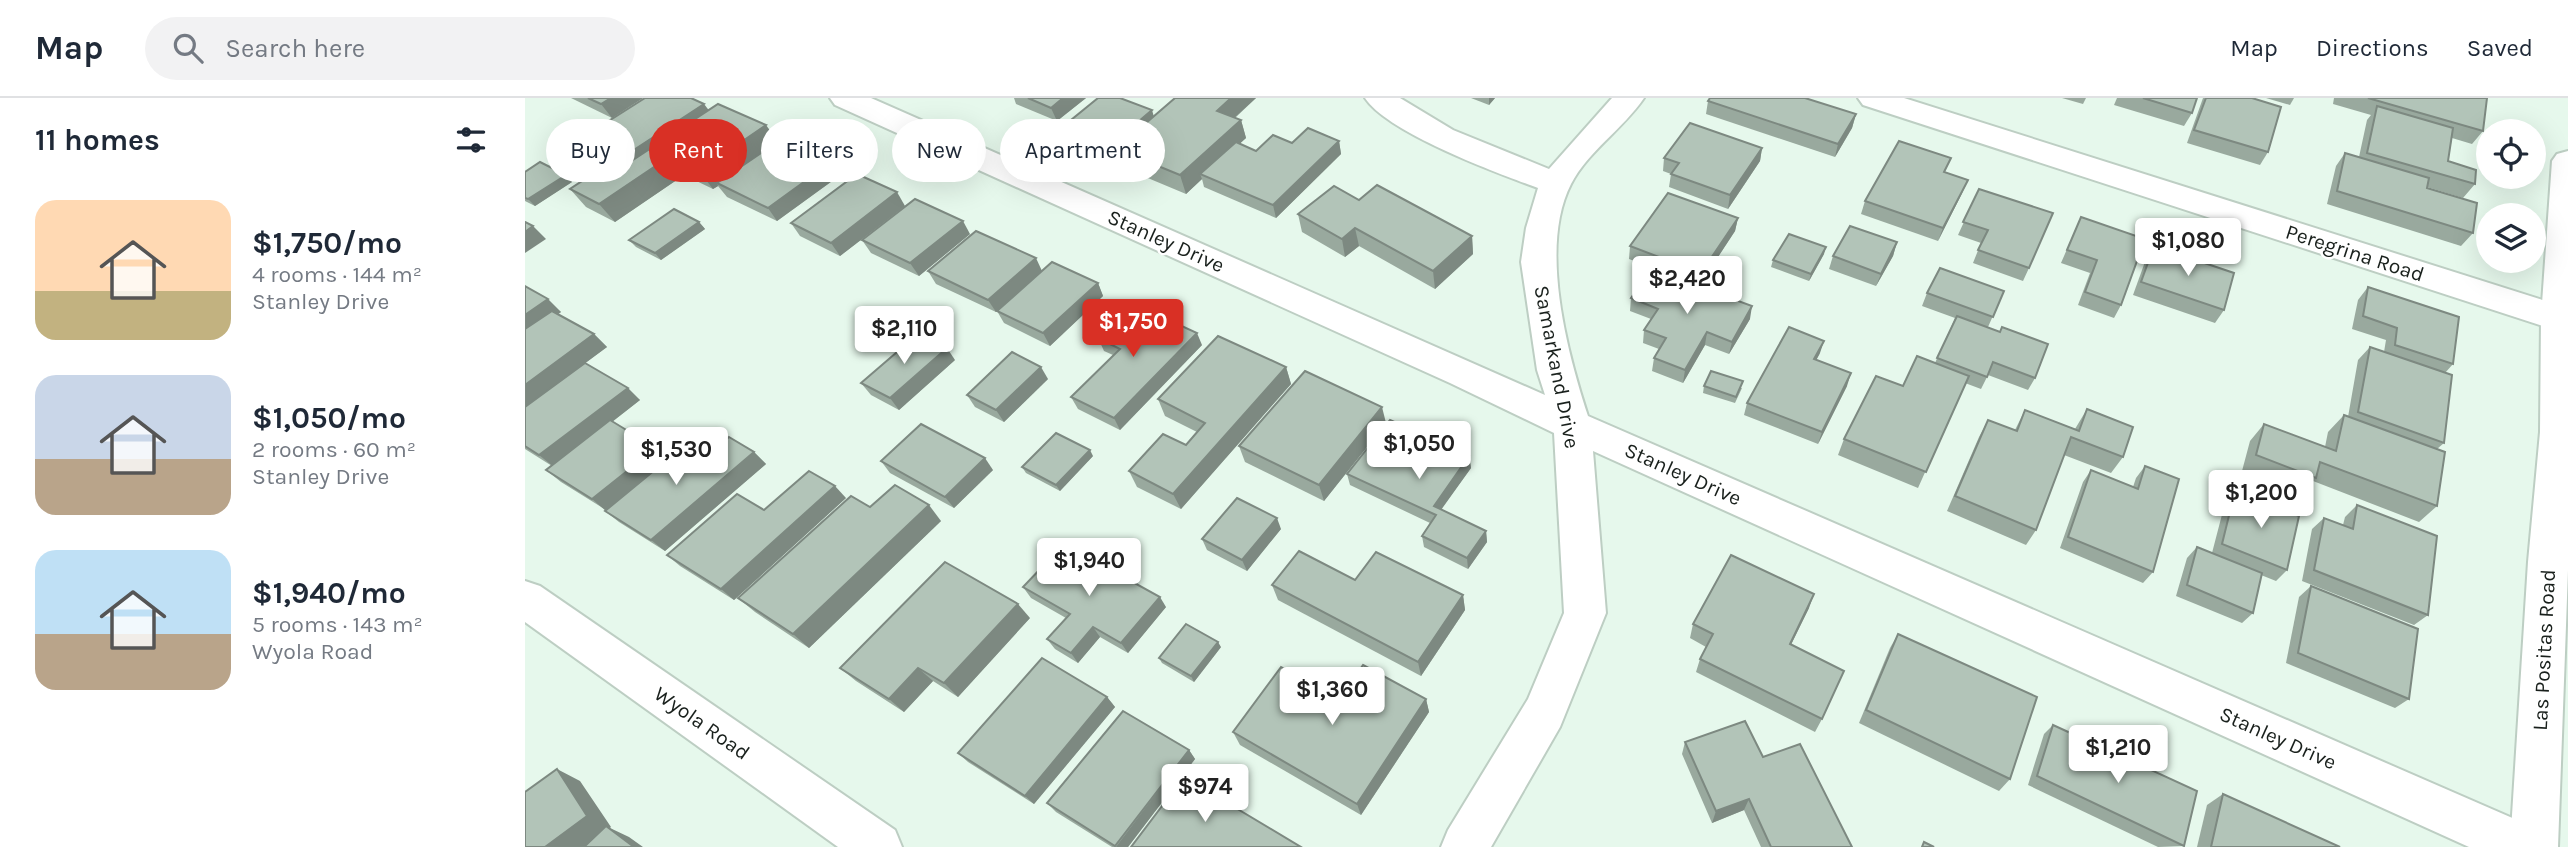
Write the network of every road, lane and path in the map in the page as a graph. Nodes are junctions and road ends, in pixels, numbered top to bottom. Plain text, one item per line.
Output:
1 (845, 98) edge
2 (1380, 98) edge
3 (1629, 98) edge
4 (1873, 98) edge
5 (2568, 161) edge
6 (1555, 183) junction
7 (2558, 318) junction
8 (1572, 425) junction
9 (525, 599) edge
10 (878, 847) edge
11 (1465, 847) edge
12 (2522, 847) edge
13 (2534, 847) edge

1 - 8 street, Stanley Drive
2 - 6 street
3 - 6 street
4 - 7 street, Peregrina Road
5 - 7 street, Las Positas Road
6 - 8 street, Samarkand Drive
7 - 13 street, Las Positas Road
8 - 11 street, Samarkand Drive
8 - 12 street, Stanley Drive
9 - 10 street, Wyola Road

